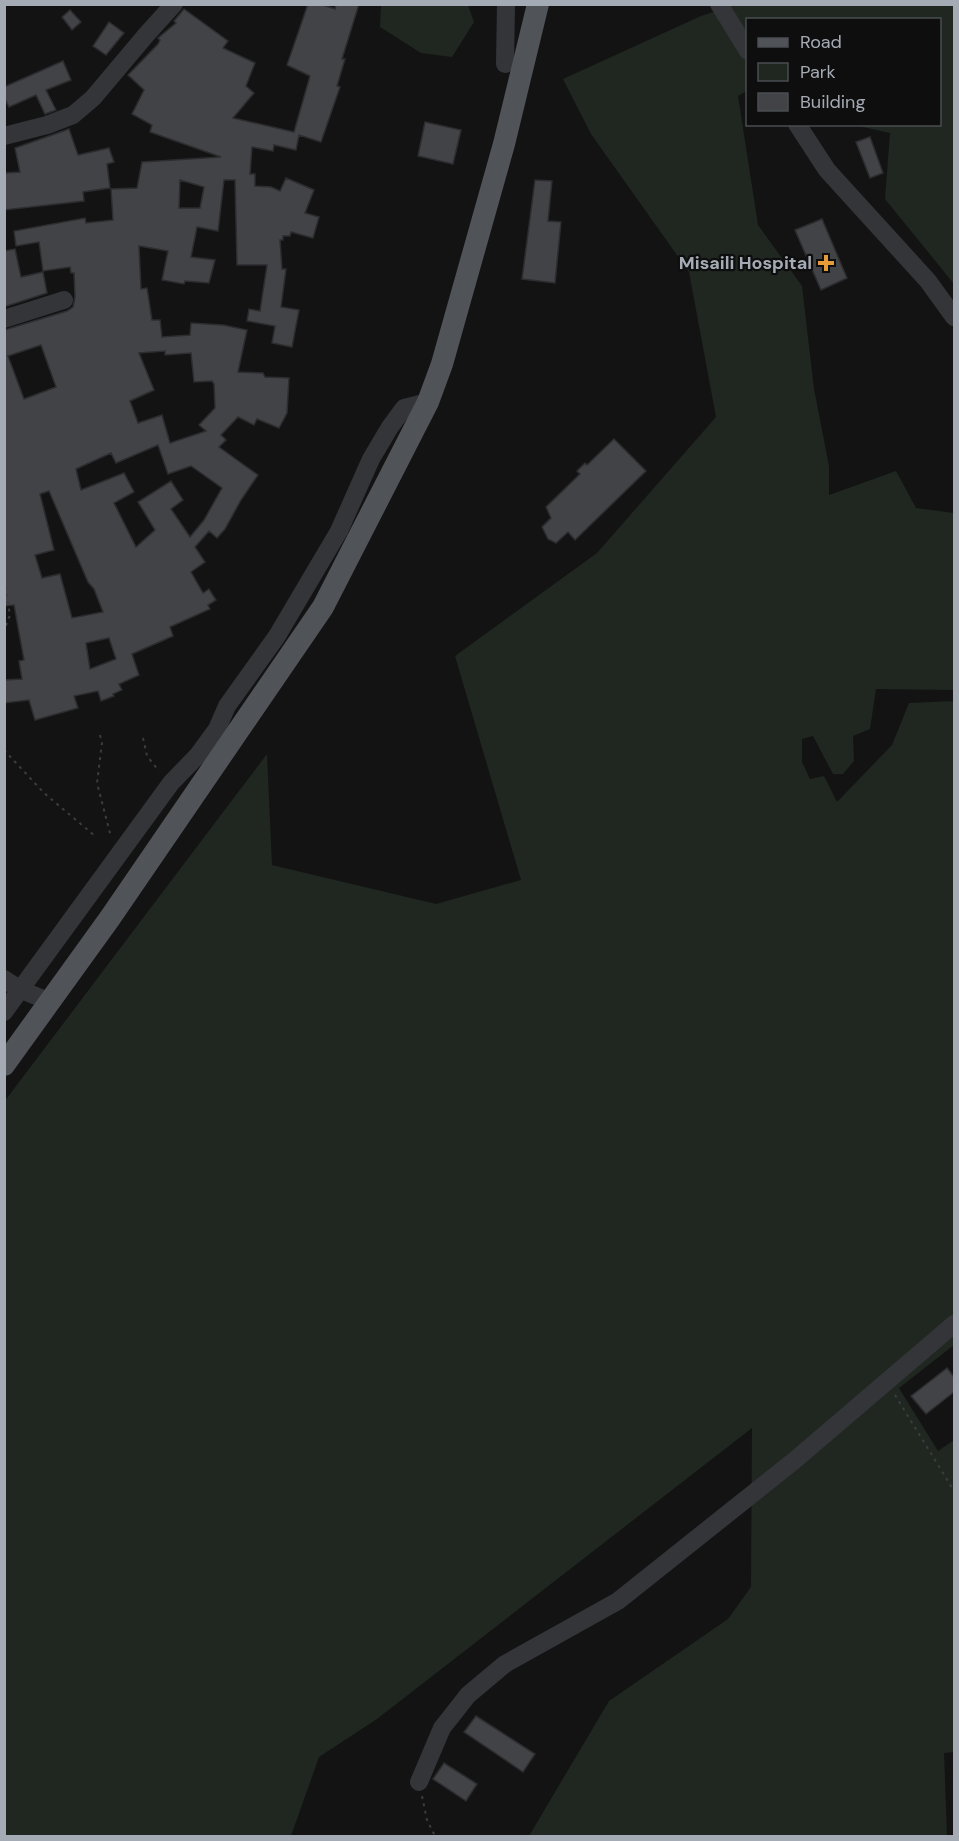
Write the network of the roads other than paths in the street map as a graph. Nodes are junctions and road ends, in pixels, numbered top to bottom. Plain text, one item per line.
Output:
1 (174, 4) edge
2 (506, 4) edge
3 (538, 4) edge
4 (719, 4) edge
5 (746, 49) edge
6 (505, 64) dead end
7 (798, 126) edge
8 (4, 136) edge
9 (64, 300) dead end
10 (954, 317) edge
11 (4, 319) edge
12 (428, 402) junction
13 (4, 979) edge
14 (21, 990) junction
15 (51, 1002) junction
16 (4, 1012) edge
17 (4, 1065) edge
18 (954, 1324) edge
19 (419, 1782) road end

1 - 8 street
2 - 6 street
3 - 12 main road
4 - 5 street
7 - 10 street
9 - 11 street
12 - 14 street
12 - 15 main road
13 - 14 street
14 - 15 street
14 - 16 street
15 - 17 main road
18 - 19 street

